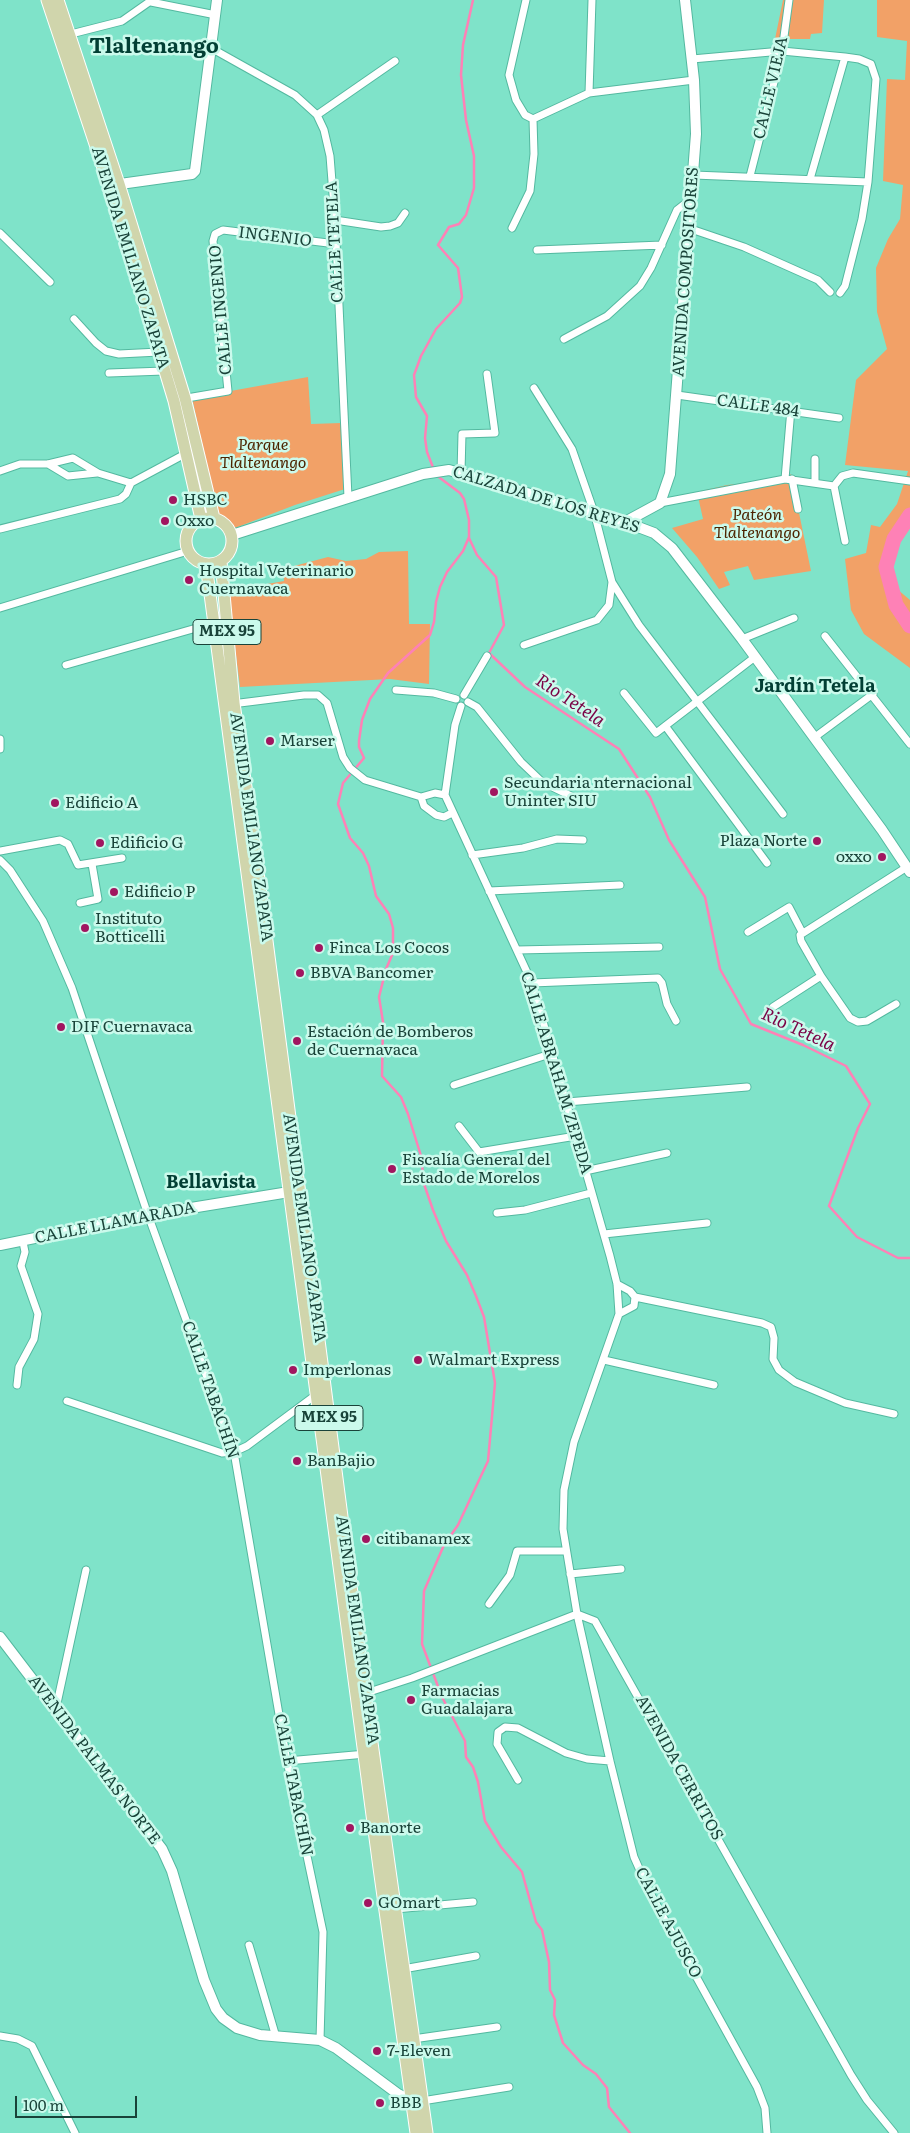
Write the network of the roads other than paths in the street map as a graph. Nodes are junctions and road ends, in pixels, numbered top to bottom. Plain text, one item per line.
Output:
1 (47, 0) edge
2 (58, 0) edge
3 (217, 0) edge
4 (526, 0) edge
5 (592, 0) edge
6 (685, 0) edge
7 (788, 0) edge
8 (152, 1) edge
9 (216, 16) junction
10 (71, 34) junction
11 (211, 48) junction
12 (782, 51) junction
13 (845, 57) junction
14 (692, 59) junction
15 (395, 61) dead end
16 (694, 80) junction
17 (589, 93) junction
18 (317, 115) junction
19 (533, 119) junction
20 (694, 174) junction
21 (750, 176) junction
22 (810, 179) junction
23 (868, 182) junction
24 (114, 185) junction
25 (691, 199) junction
26 (405, 212) dead end
27 (335, 220) junction
28 (512, 228) dead end
29 (688, 228) junction
30 (0, 233) edge
31 (216, 234) joint
32 (336, 244) junction
33 (662, 245) junction
34 (537, 250) dead end
35 (50, 282) dead end
36 (830, 292) dead end
37 (840, 293) dead end
38 (74, 319) dead end
39 (564, 339) dead end
40 (159, 352) junction
41 (164, 371) junction
42 (109, 373) dead end
43 (487, 374) dead end
44 (534, 388) dead end
45 (677, 395) junction
46 (179, 400) junction
47 (791, 410) junction
48 (839, 418) dead end
49 (185, 454) junction
50 (815, 459) dead end
51 (48, 464) junction
52 (457, 471) junction
53 (0, 472) edge
54 (98, 473) junction
55 (788, 479) junction
56 (910, 481) edge
57 (130, 483) junction
58 (815, 483) junction
59 (834, 486) junction
60 (348, 497) junction
61 (660, 502) junction
62 (648, 509) junction
63 (798, 509) dead end
64 (593, 510) junction
65 (214, 518) junction
66 (201, 519) junction
67 (625, 522) junction
68 (0, 529) edge
69 (654, 533) junction
70 (232, 535) junction
71 (845, 541) dead end
72 (188, 551) junction
73 (221, 561) junction
74 (206, 564) junction
75 (612, 582) junction
76 (0, 608) edge
77 (794, 618) dead end
78 (214, 623) junction
79 (825, 636) dead end
80 (742, 639) junction
81 (524, 646) dead end
82 (487, 656) dead end
83 (755, 657) junction
84 (66, 665) dead end
85 (396, 690) dead end
86 (624, 693) dead end
87 (873, 694) junction
88 (464, 695) junction
89 (456, 699) junction
90 (698, 701) junction
91 (468, 702) junction
92 (229, 704) junction
93 (461, 706) junction
94 (666, 727) junction
95 (815, 737) junction
96 (0, 738) edge
97 (910, 742) edge
98 (0, 749) edge
99 (445, 795) junction
100 (571, 796) dead end
101 (421, 798) junction
102 (452, 813) junction
103 (783, 814) dead end
104 (583, 840) dead end
105 (0, 851) edge
106 (472, 855) junction
107 (122, 858) dead end
108 (0, 860) edge
109 (767, 863) dead end
110 (92, 864) junction
111 (908, 870) edge
112 (620, 885) dead end
113 (255, 887) junction
114 (489, 890) junction
115 (80, 903) dead end
116 (748, 932) dead end
117 (802, 932) junction
118 (659, 947) dead end
119 (517, 950) junction
120 (821, 976) junction
121 (532, 983) junction
122 (896, 1004) dead end
123 (772, 1007) dead end
124 (676, 1021) dead end
125 (553, 1053) junction
126 (454, 1085) dead end
127 (747, 1086) dead end
128 (567, 1102) junction
129 (459, 1126) dead end
130 (576, 1136) junction
131 (667, 1153) dead end
132 (585, 1171) junction
133 (289, 1192) junction
134 (591, 1193) junction
135 (497, 1213) dead end
136 (148, 1215) junction
137 (707, 1223) dead end
138 (604, 1234) junction
139 (23, 1242) junction
140 (0, 1245) edge
141 (618, 1284) junction
142 (635, 1297) junction
143 (619, 1314) junction
144 (314, 1339) junction
145 (604, 1360) junction
146 (17, 1385) dead end
147 (714, 1385) dead end
148 (321, 1391) junction
149 (67, 1400) dead end
150 (894, 1414) dead end
151 (234, 1452) junction
152 (566, 1550) junction
153 (621, 1569) dead end
154 (86, 1570) dead end
155 (570, 1574) junction
156 (489, 1604) dead end
157 (577, 1614) junction
158 (0, 1637) edge
159 (360, 1694) junction
160 (56, 1708) junction
161 (369, 1753) junction
162 (286, 1761) junction
163 (610, 1761) junction
164 (518, 1780) dead end
165 (473, 1902) dead end
166 (395, 1909) junction
167 (249, 1945) dead end
168 (476, 1956) dead end
169 (403, 1969) junction
170 (498, 2027) dead end
171 (0, 2036) edge
172 (276, 2037) junction
173 (413, 2039) junction
174 (320, 2040) junction
175 (509, 2087) dead end
176 (417, 2101) junction
177 (76, 2133) edge
178 (416, 2133) edge
179 (427, 2133) edge
180 (766, 2133) edge
181 (894, 2133) edge

1 - 24 main road, AVENIDA EMILIANO ZAPATA
2 - 10 main road, AVENIDA EMILIANO ZAPATA
3 - 9 street
4 - 19 street
5 - 17 street
6 - 14 street, AVENIDA COMPOSITORES
7 - 12 street, CALLE VIEJA
8 - 9 street
8 - 10 street
9 - 11 street
10 - 24 main road, AVENIDA EMILIANO ZAPATA
11 - 18 street, CALLE TETELA
11 - 24 street
12 - 13 street
12 - 14 street
12 - 21 street, CALLE VIEJA
13 - 22 street
13 - 23 street
14 - 16 street, AVENIDA COMPOSITORES
15 - 18 street
16 - 17 street
16 - 20 street, AVENIDA COMPOSITORES
17 - 19 street
18 - 27 street, CALLE TETELA
19 - 28 street
20 - 21 street
20 - 25 street, AVENIDA COMPOSITORES
21 - 22 street
22 - 23 street
23 - 37 street
24 - 40 main road, AVENIDA EMILIANO ZAPATA
24 - 46 main road, AVENIDA EMILIANO ZAPATA
25 - 29 street, AVENIDA COMPOSITORES
25 - 33 street
26 - 27 street
27 - 32 street, CALLE TETELA
29 - 36 street
29 - 45 street, AVENIDA COMPOSITORES
30 - 35 street
31 - 32 street, INGENIO
31 - 46 street, CALLE INGENIO
32 - 60 street, CALLE TETELA
33 - 34 street
33 - 39 street
38 - 40 street
40 - 41 main road, AVENIDA EMILIANO ZAPATA
41 - 42 street
41 - 46 main road, AVENIDA EMILIANO ZAPATA
43 - 52 street
44 - 64 street
45 - 47 street, CALLE 484
45 - 61 street, AVENIDA COMPOSITORES
46 - 49 main road, AVENIDA EMILIANO ZAPATA
46 - 65 main road, AVENIDA EMILIANO ZAPATA
47 - 48 street, CALLE 484
47 - 55 street
49 - 57 street
49 - 66 main road, AVENIDA EMILIANO ZAPATA
50 - 58 street
51 - 53 street
51 - 54 street
51 - 54 street
52 - 60 street, CALZADA DE LOS REYES
52 - 64 street, CALZADA DE LOS REYES
54 - 57 street
55 - 58 street
55 - 61 street
55 - 63 street
56 - 59 street
57 - 68 street
58 - 59 street
59 - 71 street
60 - 70 street, CALZADA DE LOS REYES
61 - 62 street
62 - 67 street
62 - 69 street
64 - 67 street, CALZADA DE LOS REYES
64 - 75 street
65 - 66 main road
65 - 70 main road
66 - 72 main road
67 - 69 street, CALZADA DE LOS REYES
69 - 80 street, CALZADA DE LOS REYES
70 - 73 main road
72 - 74 main road
72 - 76 street
73 - 74 main road
73 - 92 main road, AVENIDA EMILIANO ZAPATA / MEX 95
74 - 78 main road, AVENIDA EMILIANO ZAPATA / MEX 95
75 - 81 street
75 - 90 street
77 - 80 street
78 - 84 street
78 - 92 main road, AVENIDA EMILIANO ZAPATA / MEX 95
79 - 87 street
80 - 83 street, CALZADA DE LOS REYES
82 - 88 street
83 - 90 street
83 - 95 street, CALZADA DE LOS REYES
85 - 89 street
86 - 94 street
87 - 95 street
87 - 97 street
88 - 89 street
88 - 91 street
89 - 93 street
90 - 94 street
90 - 103 street
91 - 93 street
91 - 100 street
92 - 101 street
92 - 113 main road, AVENIDA EMILIANO ZAPATA / MEX 95
93 - 99 street
94 - 109 street
95 - 111 street, CALZADA DE LOS REYES
96 - 98 street
99 - 101 street
99 - 102 street, CALLE ABRAHAM ZEPEDA
101 - 102 street
102 - 106 street, CALLE ABRAHAM ZEPEDA
104 - 106 street
105 - 110 street
106 - 114 street, CALLE ABRAHAM ZEPEDA
107 - 110 street
108 - 136 street, CALLE TABACHÍN
110 - 115 street
111 - 117 street
112 - 114 street
113 - 133 main road, AVENIDA EMILIANO ZAPATA / MEX 95
113 - 144 main road, AVENIDA EMILIANO ZAPATA / MEX 95
114 - 119 street, CALLE ABRAHAM ZEPEDA
116 - 117 street
117 - 120 street
118 - 119 street
119 - 121 street, CALLE ABRAHAM ZEPEDA
120 - 122 street
120 - 123 street
121 - 124 street
121 - 125 street, CALLE ABRAHAM ZEPEDA
125 - 126 street
125 - 128 street, CALLE ABRAHAM ZEPEDA
127 - 128 street
128 - 130 street, CALLE ABRAHAM ZEPEDA
129 - 130 street
130 - 132 street, CALLE ABRAHAM ZEPEDA
131 - 132 street
132 - 134 street, CALLE ABRAHAM ZEPEDA
133 - 136 street, CALLE LLAMARADA
133 - 144 main road, AVENIDA EMILIANO ZAPATA / MEX 95
134 - 135 street
134 - 138 street, CALLE ABRAHAM ZEPEDA
136 - 139 street, CALLE LLAMARADA
136 - 151 street, CALLE TABACHÍN
137 - 138 street
138 - 141 street, CALLE ABRAHAM ZEPEDA
139 - 140 street, CALLE LLAMARADA
139 - 146 street
141 - 142 street
141 - 143 street, CALLE ABRAHAM ZEPEDA
142 - 143 street, CALLE ABRAHAM ZEPEDA
142 - 150 street
143 - 145 street, CALLE ABRAHAM ZEPEDA
144 - 148 main road, AVENIDA EMILIANO ZAPATA / MEX 95
145 - 147 street
145 - 152 street, CALLE ABRAHAM ZEPEDA
148 - 151 street
148 - 159 main road, AVENIDA EMILIANO ZAPATA / MEX 95
149 - 151 street
151 - 162 street, CALLE TABACHÍN
152 - 155 street, CALLE ABRAHAM ZEPEDA
152 - 156 street
153 - 155 street
154 - 160 street
155 - 157 street, CALLE ABRAHAM ZEPEDA
157 - 159 street
157 - 163 street, CALLE AJUSCO
157 - 181 street, AVENIDA CERRITOS
158 - 160 street, AVENIDA PALMAS NORTE
159 - 161 main road, AVENIDA EMILIANO ZAPATA / MEX 95
160 - 172 street, AVENIDA PALMAS NORTE
161 - 162 street
161 - 166 main road, AVENIDA EMILIANO ZAPATA / MEX 95
161 - 176 main road, AVENIDA EMILIANO ZAPATA / MEX 95
162 - 174 street, CALLE TABACHÍN
163 - 164 street
163 - 180 street, CALLE AJUSCO
165 - 166 street
166 - 169 main road, AVENIDA EMILIANO ZAPATA / MEX 95
167 - 172 street
168 - 169 street
169 - 173 main road, AVENIDA EMILIANO ZAPATA / MEX 95
170 - 173 street
171 - 177 street
172 - 174 street, AVENIDA PALMAS NORTE
173 - 176 main road, AVENIDA EMILIANO ZAPATA / MEX 95
174 - 176 street, AVENIDA PALMAS NORTE
175 - 176 street
176 - 178 main road, AVENIDA EMILIANO ZAPATA / MEX 95
176 - 179 main road, AVENIDA EMILIANO ZAPATA / MEX 95

